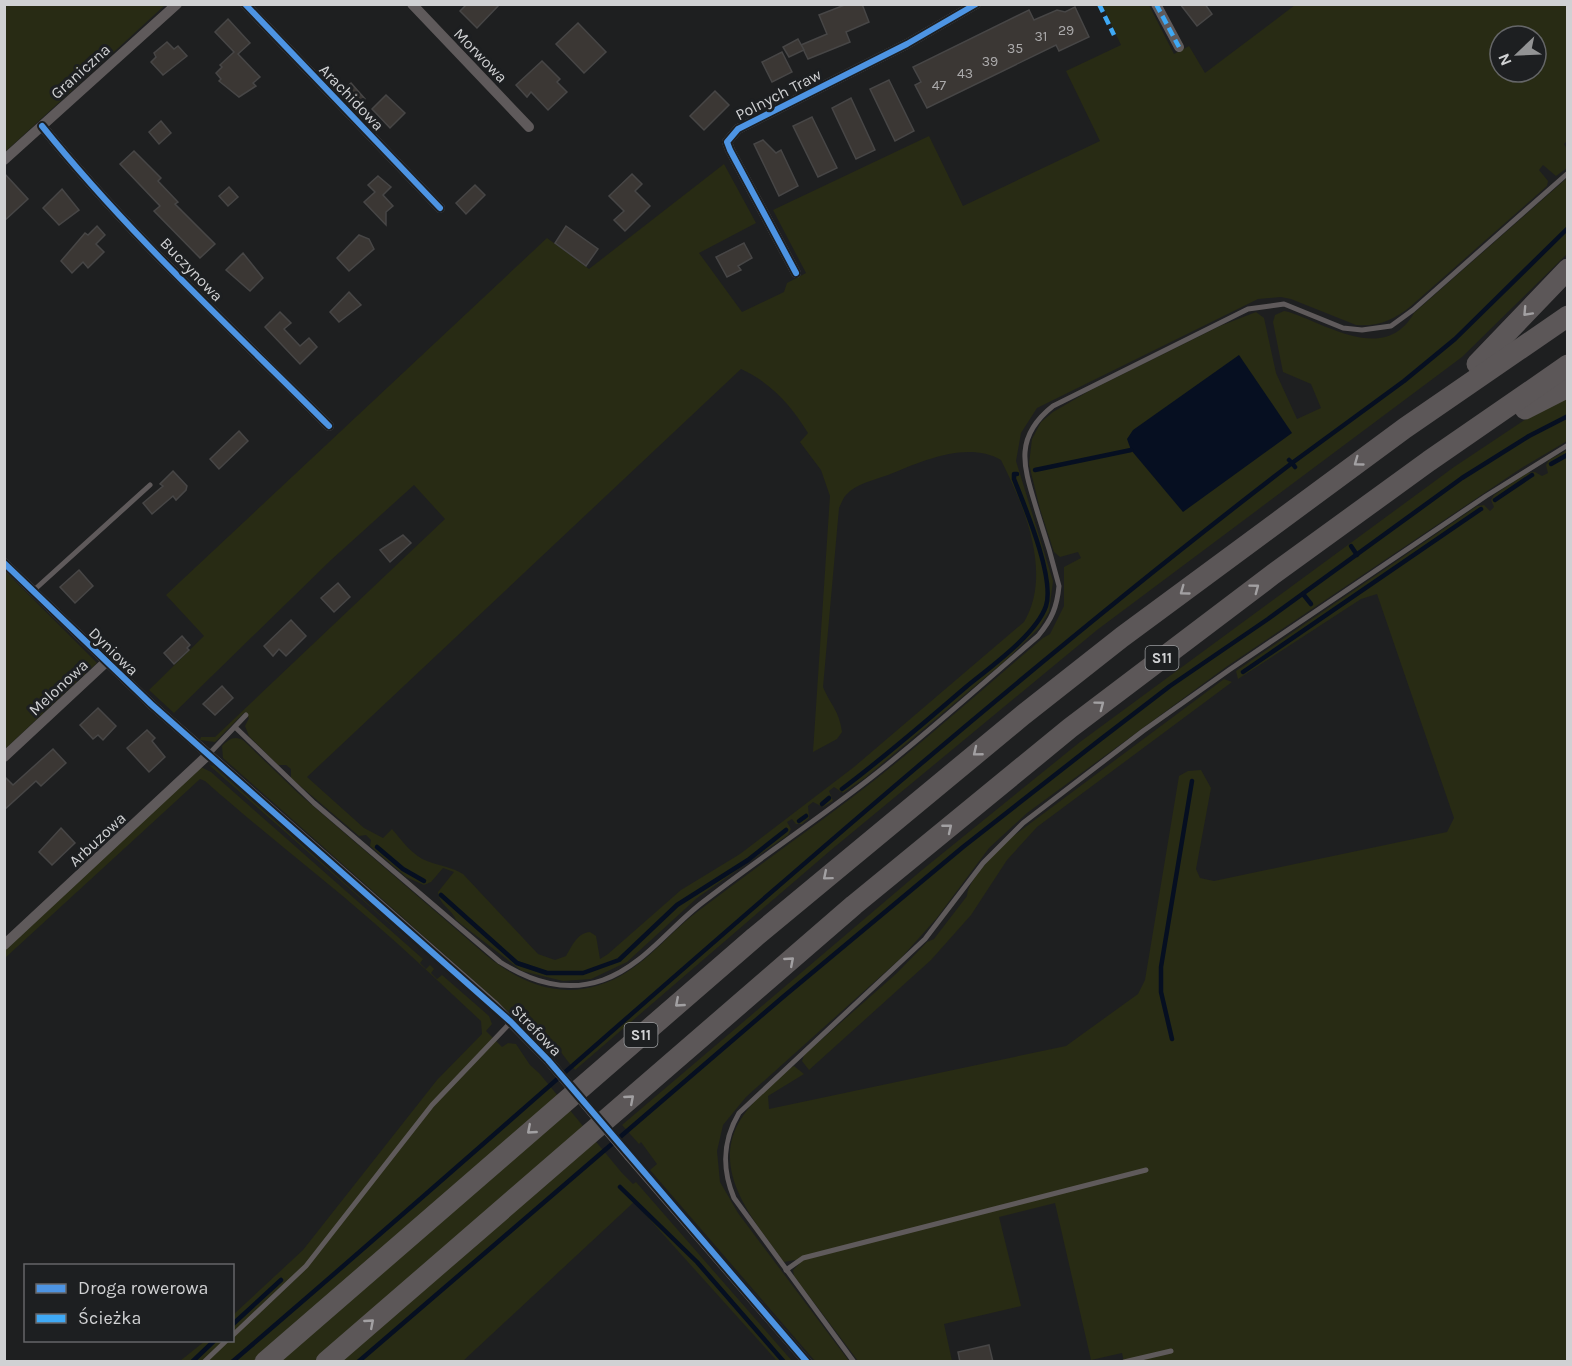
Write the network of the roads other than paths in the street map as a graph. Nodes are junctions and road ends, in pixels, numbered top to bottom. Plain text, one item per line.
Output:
1 (177, 4) edge
2 (244, 4) edge
3 (412, 4) edge
4 (976, 4) edge
5 (1156, 4) edge
6 (1179, 47) dead end
7 (42, 126) junction
8 (529, 127) dead end
9 (4, 160) edge
10 (1568, 173) edge
11 (440, 208) dead end
12 (1568, 269) edge
13 (796, 273) dead end
14 (1568, 316) edge
15 (1568, 365) edge
16 (1568, 387) edge
17 (329, 426) dead end
18 (1405, 428) junction
19 (1568, 445) edge
20 (1429, 460) junction
21 (150, 485) dead end
22 (4, 563) edge
23 (33, 591) junction
24 (105, 663) junction
25 (246, 715) dead end
26 (235, 727) junction
27 (209, 754) junction
28 (4, 757) edge
29 (4, 945) edge
30 (511, 1022) junction
31 (1146, 1170) dead end
32 (786, 1270) junction
33 (234, 1334) edge
34 (226, 1342) edge
35 (1171, 1351) dead end
36 (204, 1362) edge
37 (265, 1362) edge
38 (326, 1362) edge
39 (807, 1362) edge
40 (854, 1362) edge
41 (1124, 1362) edge

1 - 7 street, Graniczna
2 - 11 street, Arachidowa
3 - 8 street, Morwowa
4 - 13 street, Polnych Traw
5 - 6 street
7 - 9 street, Graniczna
7 - 17 street, Buczynowa
10 - 26 lane
12 -> 18 highway
14 - 18 highway, S11
15 - 20 highway, S11
16 - 20 highway
18 -> 37 highway, S11
19 - 32 lane
38 -> 20 highway, S11
21 - 23 lane
22 - 23 street, Dyniowa
23 - 24 street, Dyniowa
24 - 27 street, Dyniowa
24 - 28 street, Melonowa
25 - 26 lane
26 - 27 lane
27 - 29 street, Arbuzowa
27 - 30 street, Strefowa
30 - 33 lane
30 - 39 street, Strefowa, bridge
31 - 32 lane
32 - 40 lane
34 - 36 lane
35 - 41 lane

